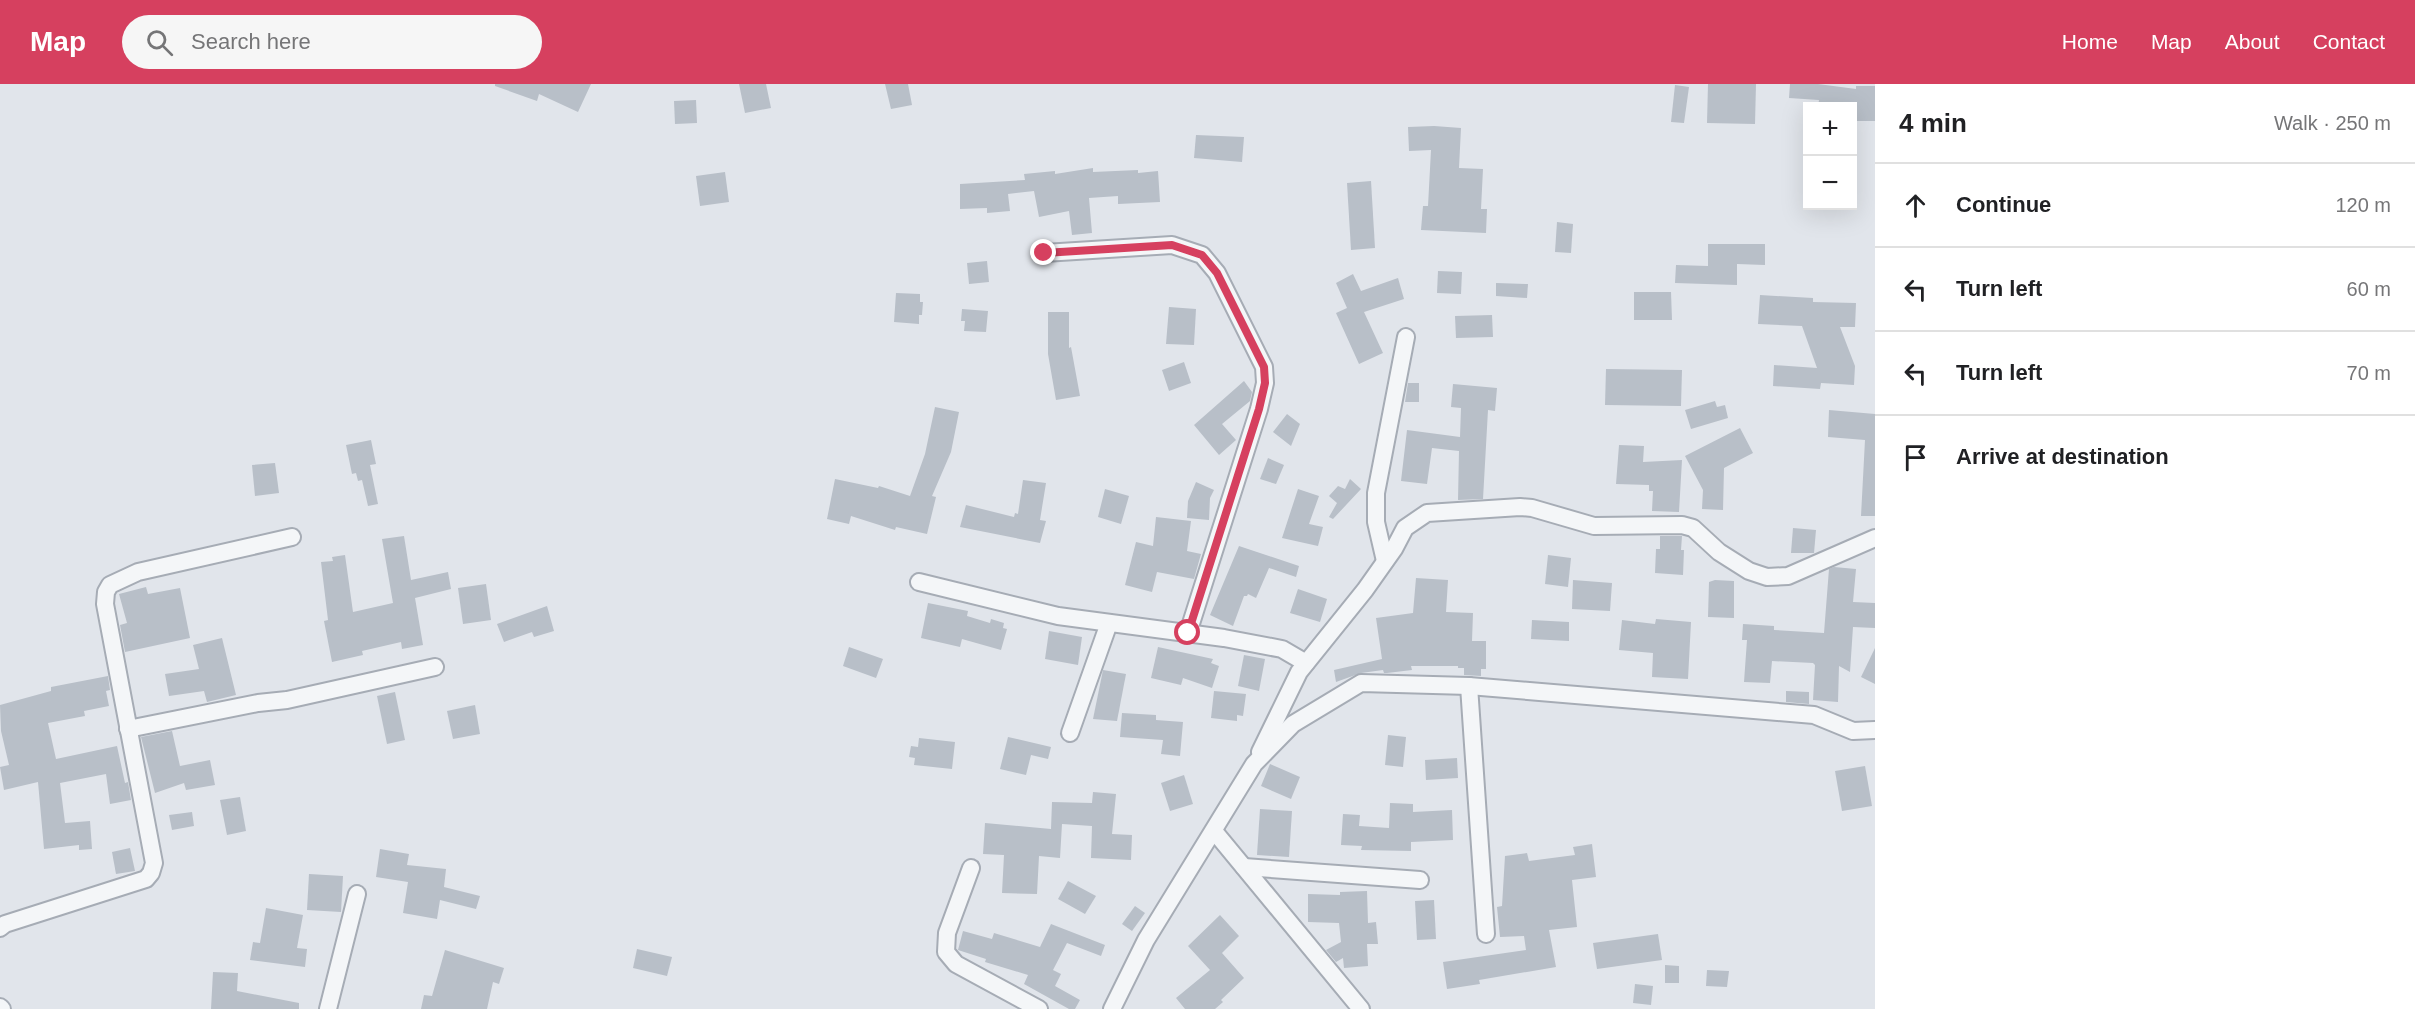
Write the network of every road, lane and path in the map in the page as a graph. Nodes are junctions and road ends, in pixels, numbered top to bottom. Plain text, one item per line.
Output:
1 (1044, 253) dead end
2 (1406, 337) dead end
3 (292, 537) dead end
4 (1875, 538) edge
5 (1385, 561) junction
6 (919, 582) dead end
7 (1109, 623) junction
8 (1188, 633) junction
9 (1306, 663) junction
10 (435, 668) dead end
11 (1470, 686) junction
12 (128, 729) junction
13 (1875, 730) edge
14 (1070, 733) dead end
15 (1254, 764) junction
16 (1214, 831) junction
17 (1244, 867) junction
18 (971, 868) dead end
19 (1420, 880) dead end
20 (357, 894) dead end
21 (0, 928) edge
22 (1486, 934) dead end
23 (328, 1009) edge
24 (1039, 1009) edge
25 (1112, 1009) edge
26 (1361, 1009) edge

1 - 8 street
2 - 5 street
3 - 12 street
4 - 5 street
5 - 9 street
6 - 7 street
7 - 8 street
7 - 14 street
8 - 9 street
9 - 15 street
10 - 12 street
11 - 13 street
11 - 15 street
11 - 22 street
12 - 21 street
15 - 16 street
16 - 17 street
16 - 25 street
17 - 19 street
17 - 26 street
18 - 24 street
20 - 23 street

